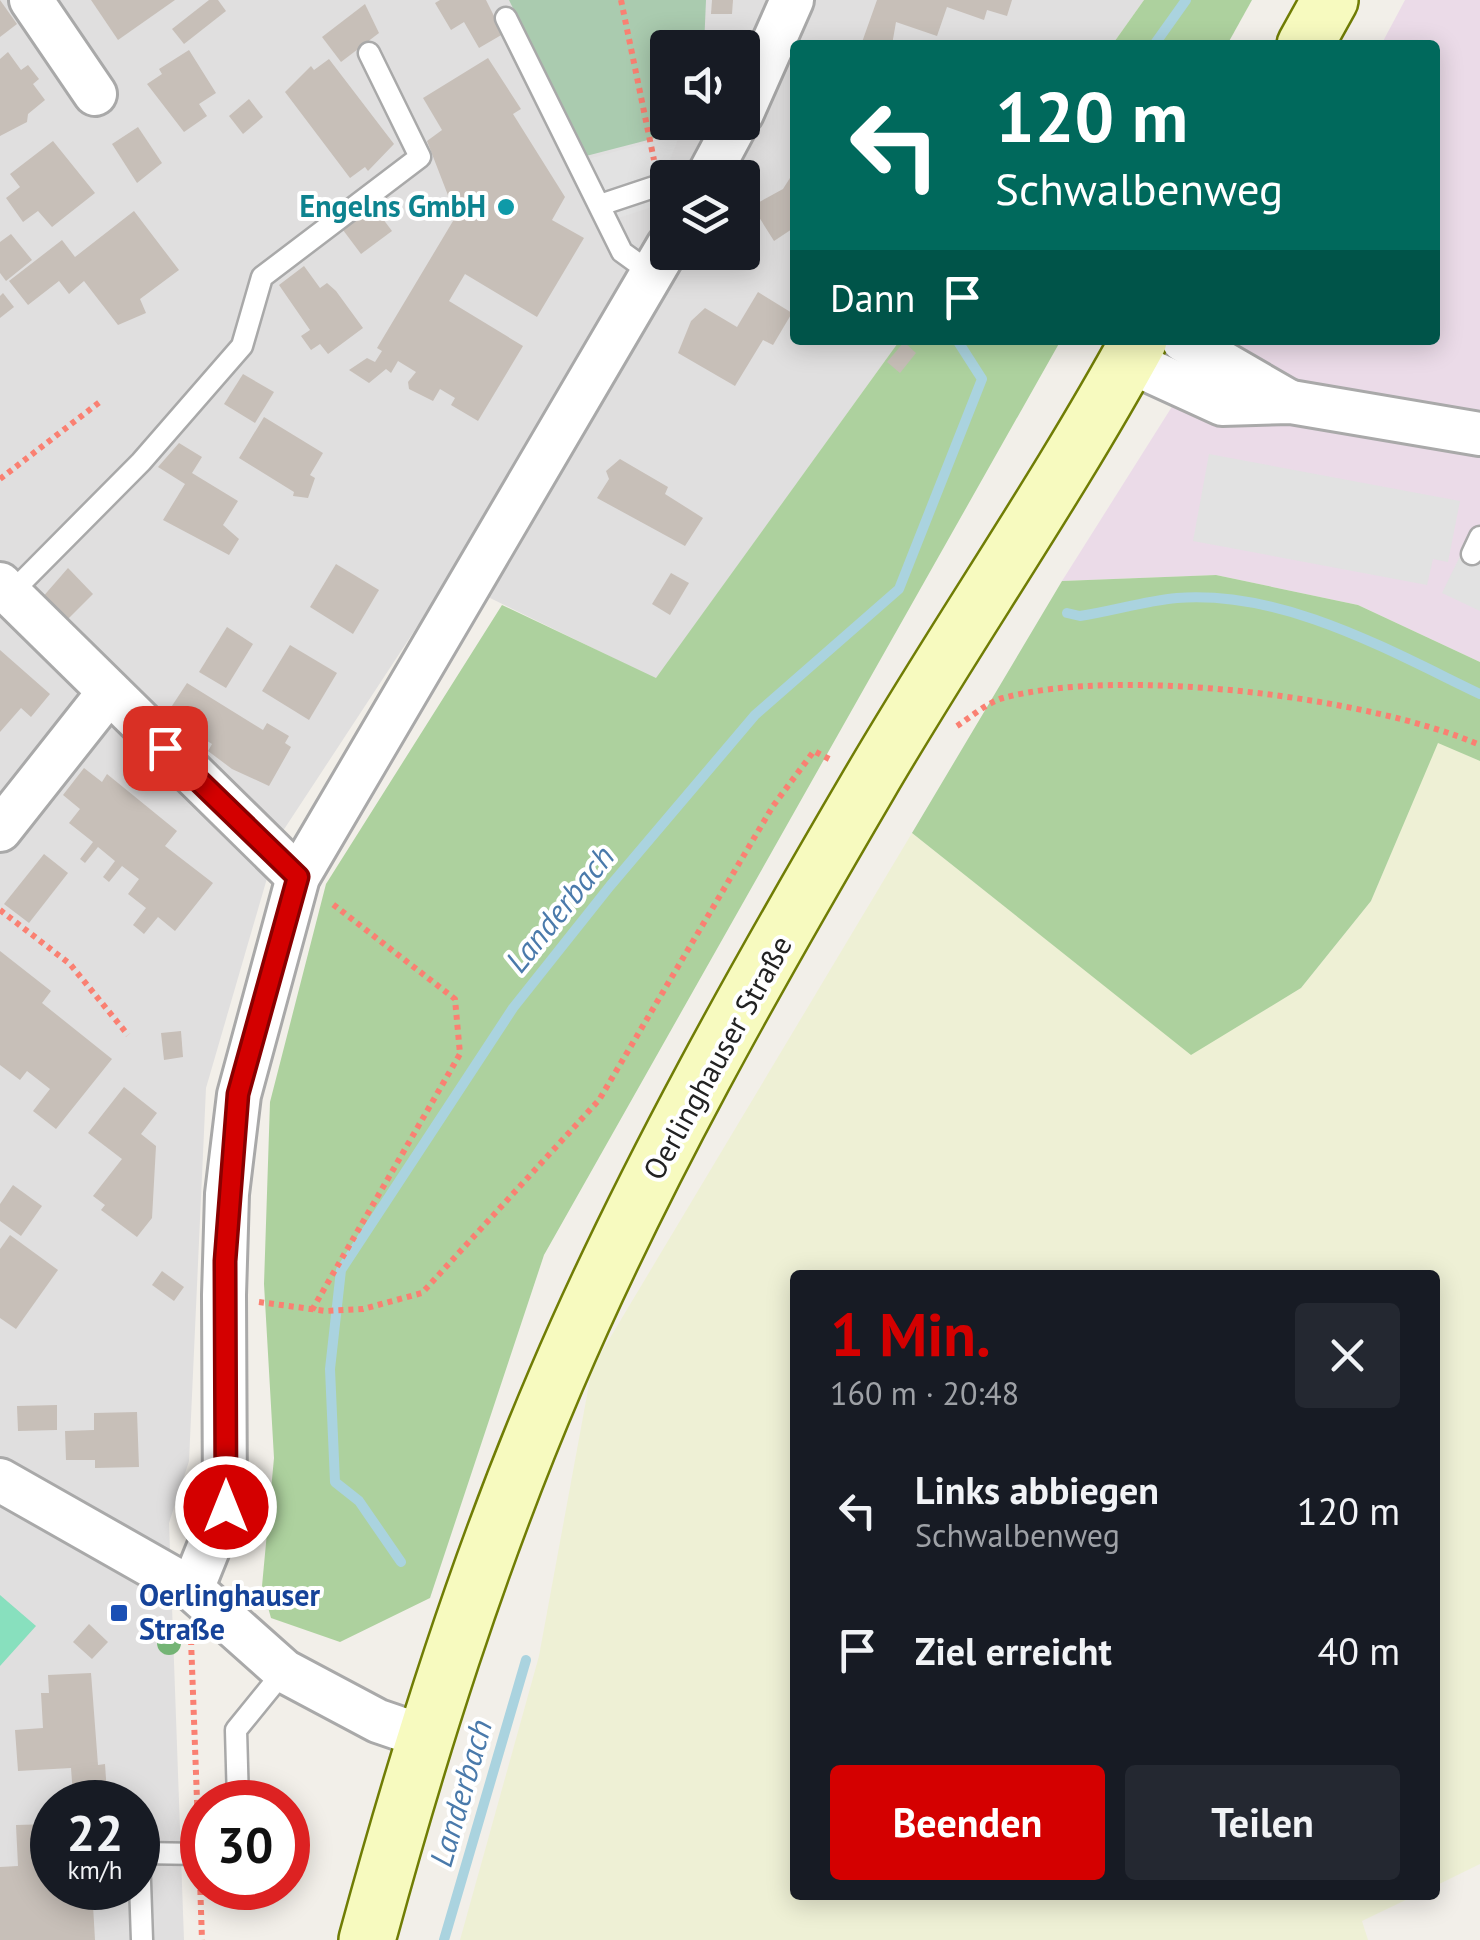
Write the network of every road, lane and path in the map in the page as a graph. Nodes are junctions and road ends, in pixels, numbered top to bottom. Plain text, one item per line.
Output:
1 (31, 0) edge
2 (621, 0) edge
3 (792, 0) edge
4 (1330, 0) edge
5 (506, 18) dead end
6 (1308, 40) edge
7 (369, 53) dead end
8 (760, 72) edge
9 (94, 94) dead end
10 (649, 138) dead end
11 (650, 188) edge
12 (600, 204) junction
13 (650, 258) edge
14 (653, 270) edge
15 (1191, 345) edge
16 (1134, 350) edge
17 (101, 401) dead end
18 (1290, 402) junction
19 (1480, 434) edge
20 (0, 479) edge
21 (3, 593) edge
22 (109, 692) junction
23 (952, 729) dead end
24 (1480, 746) edge
25 (870, 781) junction
26 (0, 830) edge
27 (298, 877) junction
28 (0, 910) edge
29 (128, 1034) dead end
30 (224, 1295) junction
31 (312, 1310) junction
32 (0, 1480) edge
33 (192, 1589) junction
34 (284, 1671) junction
35 (422, 1736) junction
36 (198, 1780) edge
37 (237, 1780) edge
38 (180, 1854) edge
39 (202, 1910) edge
40 (142, 1940) edge
41 (202, 1940) edge
42 (367, 1940) edge

1 - 9 street
2 - 10 path
3 - 8 street
4 - 6 main road
5 - 12 lane
7 - 21 lane
11 - 12 lane
12 - 13 lane
14 - 27 street
15 - 18 street
16 - 18 street
16 - 25 main road, Oerlinghauser Straße
17 - 20 path
18 - 19 street
21 - 22 street
22 - 26 street
22 - 27 street
23 - 24 path
25 - 31 path
25 - 35 main road, Oerlinghauser Straße
27 - 30 street
27 - 31 path
28 - 29 path
30 - 31 path
30 - 33 street
32 - 33 street
33 - 34 street
33 - 36 path
34 - 35 street
34 - 37 lane
35 - 42 main road, Oerlinghauser Straße
38 - 40 lane
39 - 41 path

